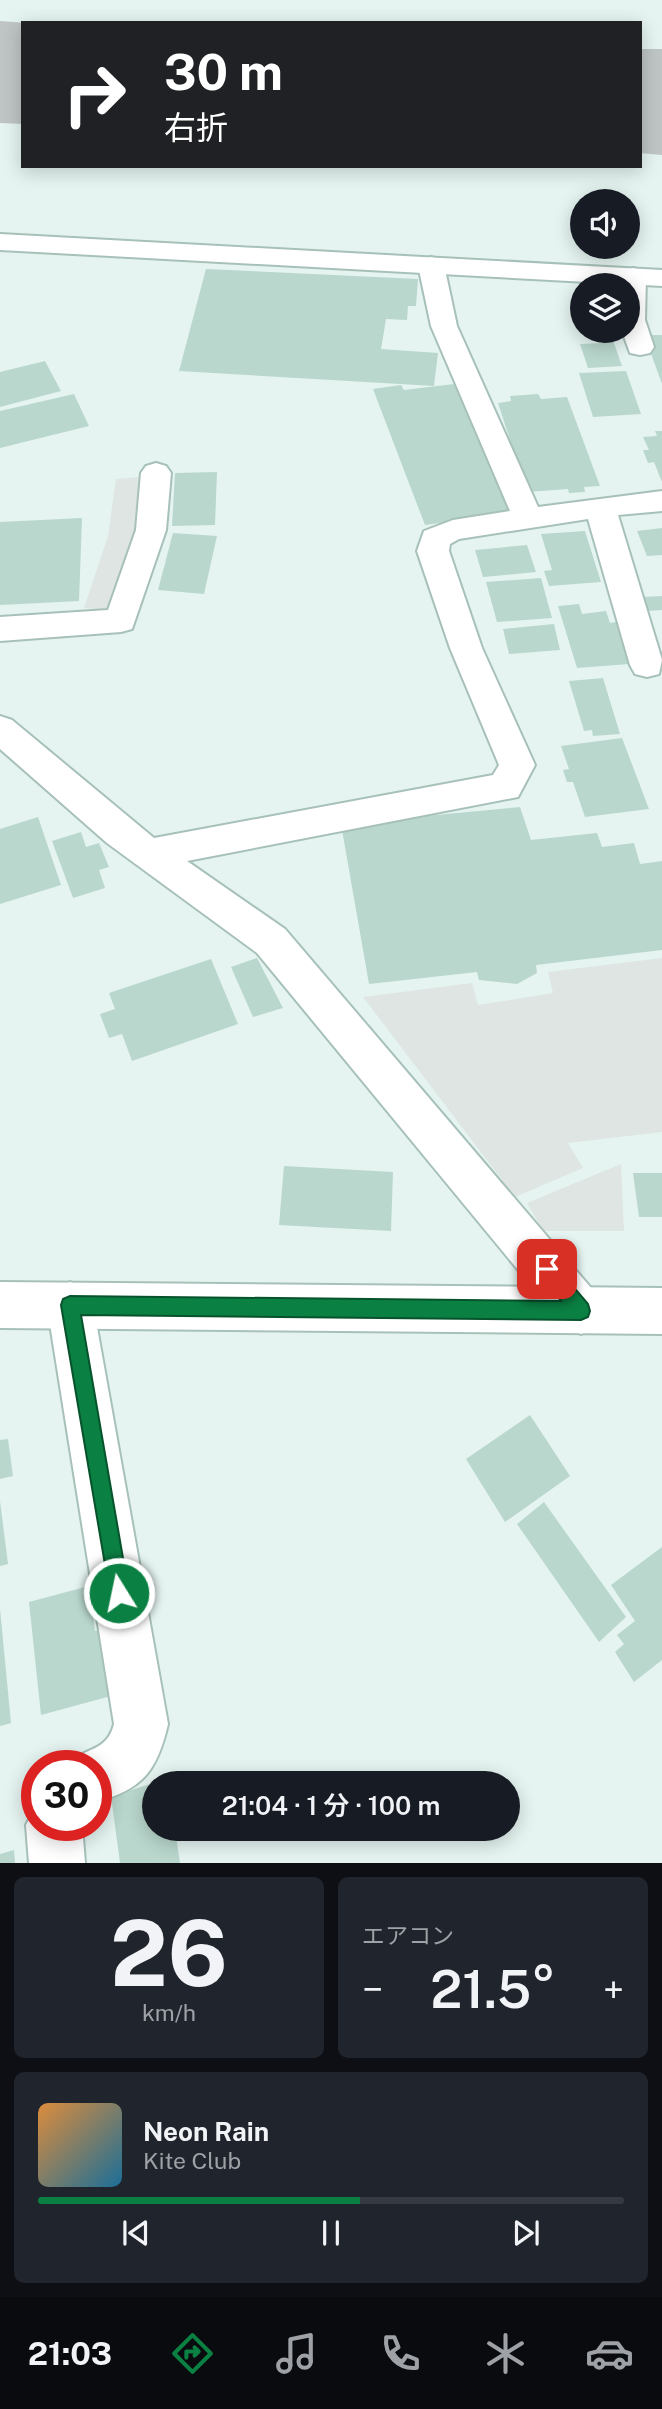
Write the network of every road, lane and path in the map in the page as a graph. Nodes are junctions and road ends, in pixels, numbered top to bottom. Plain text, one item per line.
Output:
1 (0, 242) edge
2 (431, 265) junction
3 (578, 273) edge
4 (640, 276) edge
5 (662, 278) edge
6 (639, 343) edge
7 (640, 347) dead end
8 (156, 473) dead end
9 (662, 500) edge
10 (600, 507) junction
11 (528, 518) junction
12 (0, 629) edge
13 (647, 665) dead end
14 (0, 729) edge
15 (151, 853) junction
16 (0, 1304) edge
17 (70, 1305) junction
18 (581, 1311) junction
19 (662, 1311) edge
20 (112, 1772) edge
21 (55, 1841) edge
22 (57, 1863) edge

1 - 2 street
2 - 3 street
2 - 11 street
4 - 5 street
6 - 7 street
8 - 12 street
9 - 10 street
10 - 11 street
10 - 13 street
11 - 15 street
14 - 15 street
15 - 18 street
16 - 17 street
17 - 18 street
17 - 20 street
18 - 19 street
21 - 22 street

